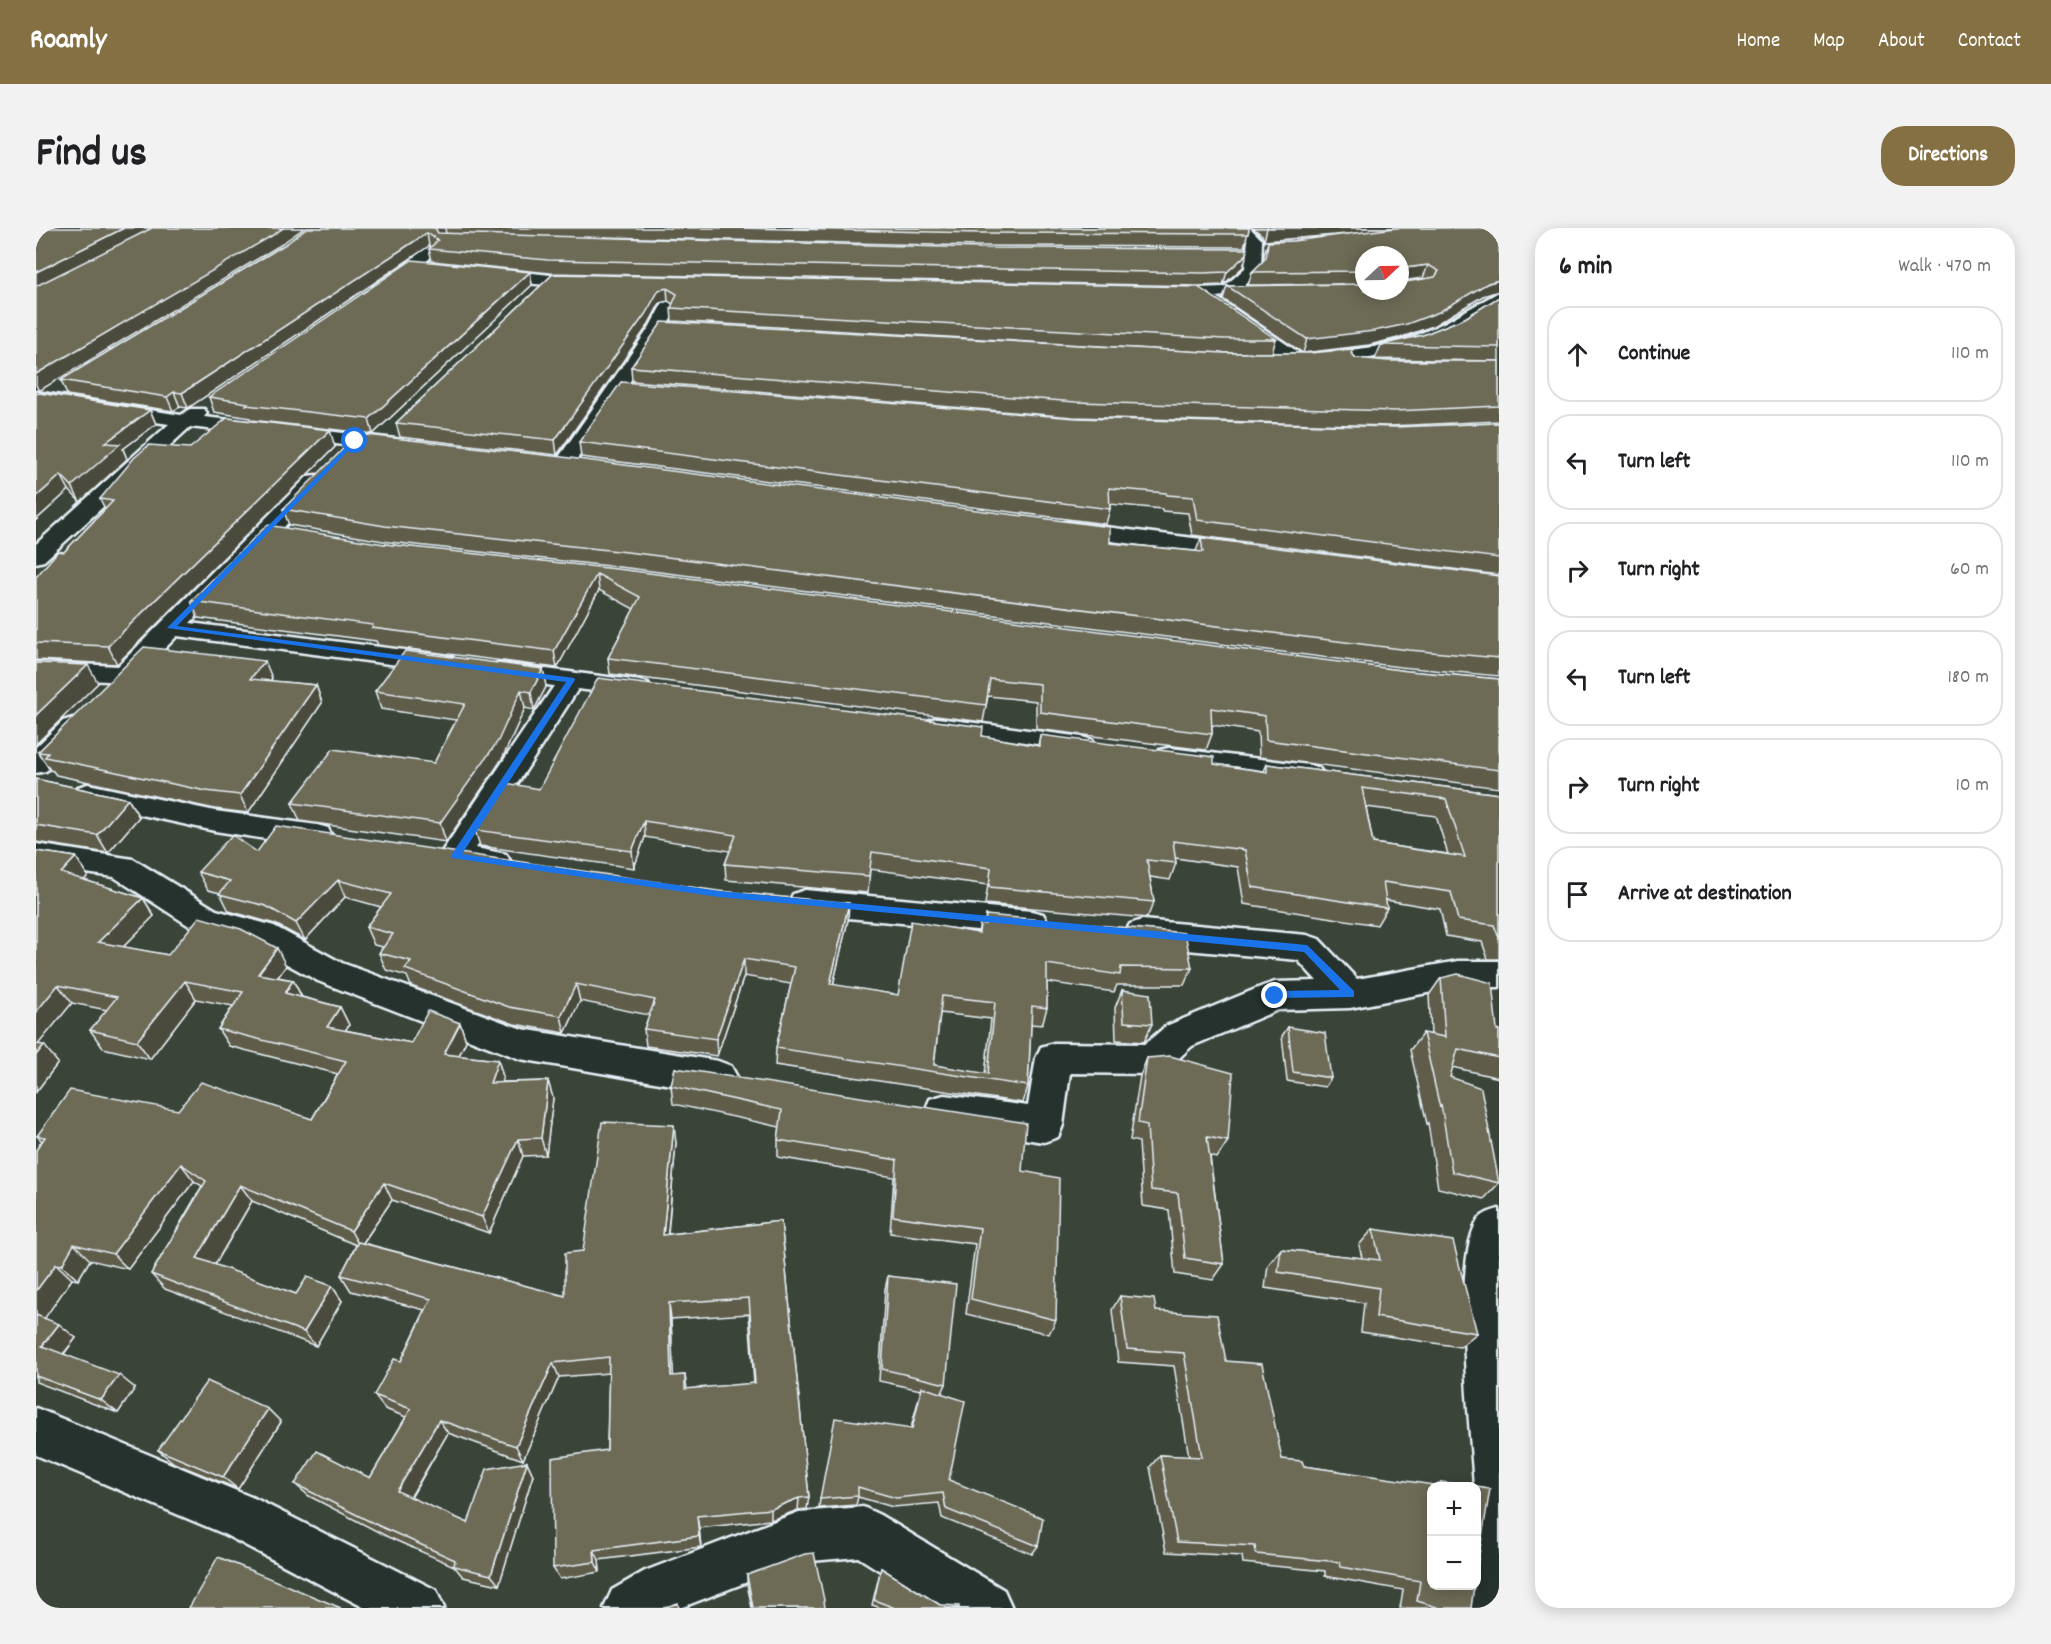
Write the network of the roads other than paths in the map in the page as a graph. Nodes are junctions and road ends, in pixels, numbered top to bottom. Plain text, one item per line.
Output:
1 (1242, 228) edge
2 (464, 234) edge
3 (1271, 248) edge
4 (1249, 252) junction
5 (412, 266) junction
6 (435, 268) edge
7 (470, 272) edge
8 (550, 280) junction
9 (610, 281) edge
10 (682, 282) edge
11 (1228, 292) junction
12 (1250, 292) edge
13 (533, 296) edge
14 (1499, 297) edge
15 (363, 300) edge
16 (657, 328) junction
17 (681, 329) edge
18 (1253, 361) edge
19 (1299, 361) junction
20 (1382, 368) edge
21 (62, 386) edge
22 (616, 388) junction
23 (639, 390) edge
24 (38, 400) edge
25 (214, 401) edge
26 (185, 421) junction
27 (396, 427) edge
28 (414, 447) edge
29 (351, 452) junction
30 (541, 461) edge
31 (564, 464) junction
32 (587, 467) edge
33 (1049, 526) edge
34 (1262, 554) edge
35 (36, 556) edge
36 (171, 628) junction
37 (36, 670) edge
38 (125, 674) junction
39 (571, 680) junction
40 (666, 692) edge
41 (916, 725) edge
42 (1106, 749) edge
43 (1142, 754) edge
44 (1332, 778) edge
45 (44, 780) edge
46 (341, 839) edge
47 (36, 855) edge
48 (524, 866) edge
49 (778, 899) edge
50 (1060, 926) edge
51 (1107, 930) edge
52 (1499, 974) edge
53 (1350, 994) junction
54 (752, 1082) edge
55 (914, 1106) edge
56 (1499, 1228) edge
57 (36, 1431) edge
58 (418, 1608) edge
59 (630, 1608) edge
60 (986, 1608) edge
61 (1489, 1608) edge

1 - 4 street
2 - 5 street
3 - 4 street
4 - 11 street
5 - 6 street
5 - 15 street
7 - 8 street
8 - 9 street
8 - 13 street
10 - 16 street
11 - 12 street
11 - 19 street
14 - 19 street
16 - 17 street
16 - 22 street
18 - 19 street
19 - 20 street
21 - 24 street
22 - 23 street
22 - 31 street
24 - 26 street
25 - 26 street
26 - 29 street
26 - 35 street
27 - 29 street
28 - 29 street
29 - 36 street
30 - 31 street
31 - 32 street
33 - 34 street
36 - 38 street
36 - 39 street
37 - 38 street
38 - 45 street
39 - 40 street
39 - 48 street
41 - 42 street
43 - 44 street
45 - 46 street
47 - 54 street
49 - 50 street
51 - 53 street
52 - 53 street
53 - 55 street
56 - 61 street
57 - 58 street
59 - 60 street

